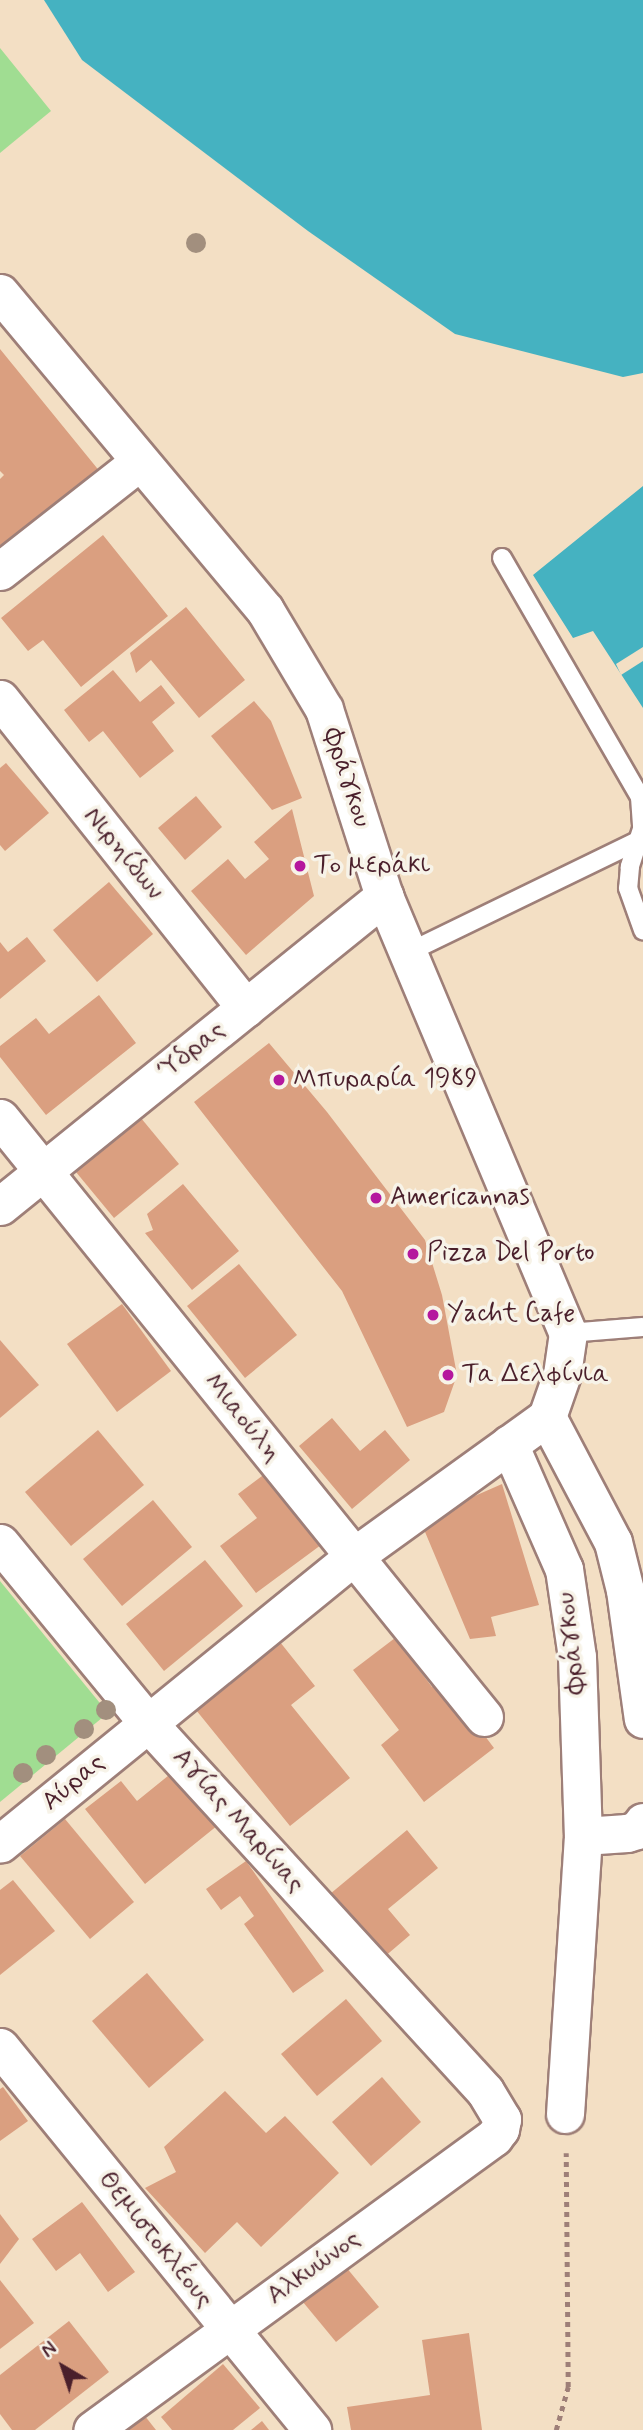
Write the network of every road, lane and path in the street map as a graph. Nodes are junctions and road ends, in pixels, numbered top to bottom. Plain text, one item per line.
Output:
1 (0, 293) edge
2 (139, 462) junction
3 (502, 558) dead end
4 (0, 571) edge
5 (0, 699) edge
6 (640, 840) junction
7 (384, 896) junction
8 (643, 930) edge
9 (407, 953) junction
10 (246, 1008) junction
11 (0, 1118) edge
12 (43, 1171) junction
13 (0, 1206) edge
14 (643, 1328) edge
15 (568, 1333) junction
16 (547, 1417) junction
17 (509, 1444) junction
18 (0, 1543) edge
19 (354, 1556) junction
20 (484, 1717) dead end
21 (643, 1719) edge
22 (148, 1722) junction
23 (643, 1822) edge
24 (583, 1836) junction
25 (0, 1844) edge
26 (0, 2048) edge
27 (485, 2091) joint
28 (565, 2114) joint
29 (229, 2331) junction
30 (92, 2430) edge
31 (312, 2430) edge
32 (556, 2430) edge

1 - 2 street, Φράγκου
2 - 4 street
2 - 7 street, Φράγκου
3 - 6 lane
5 - 10 street, Νιρηίδων
6 - 8 lane
6 - 9 lane
7 - 9 street, Φράγκου
7 - 10 street, Ύδρας
9 - 15 street, Φράγκου
10 - 12 street, Ύδρας
11 - 12 street, Μιαούλη
12 - 13 street, Ύδρας
12 - 19 street, Μιαούλη
14 - 15 lane
15 - 16 street
16 - 17 street
16 - 21 street
17 - 19 street, Αύρας
17 - 24 street, Φράγκου
18 - 22 street, Αγίας Μαρίνας
19 - 20 street, Μιαούλη
19 - 22 street, Αύρας
22 - 25 street, Αύρας
22 - 27 street, Αγίας Μαρίνας
23 - 24 street
24 - 28 street, Φράγκου
26 - 29 street, Θεμιστοκλέους
27 - 29 street, Αλκυώνος
28 - 32 path
29 - 30 street, Αλκυώνος
29 - 31 street, Θεμιστοκλέους

